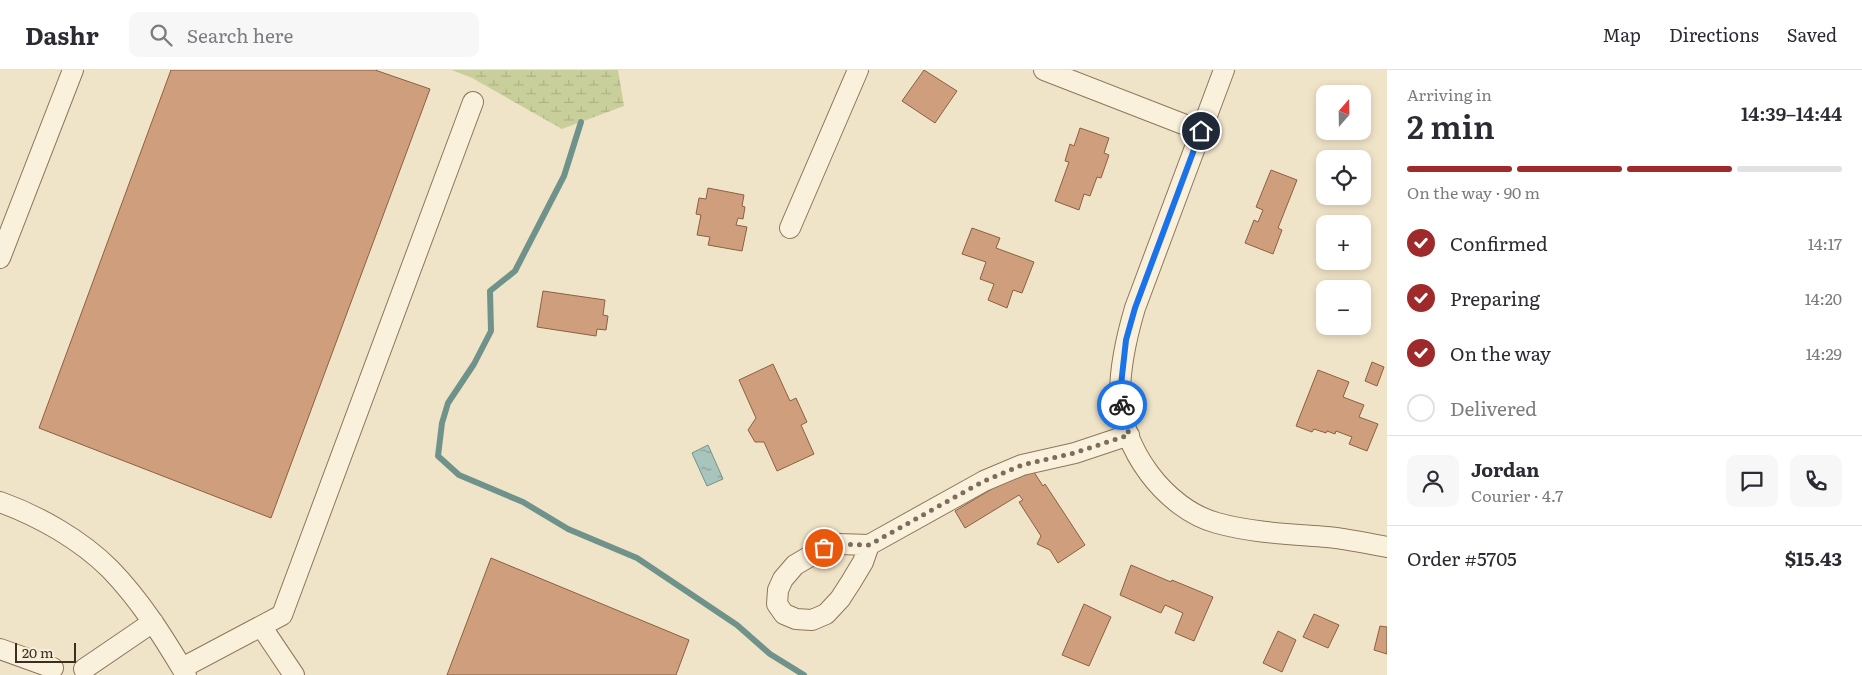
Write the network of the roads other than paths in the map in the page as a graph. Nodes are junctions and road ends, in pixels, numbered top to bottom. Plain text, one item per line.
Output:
1 (73, 70) edge
2 (858, 70) edge
3 (1044, 70) edge
4 (1224, 70) edge
5 (473, 102) dead end
6 (1201, 131) junction
7 (790, 228) dead end
8 (0, 258) edge
9 (1129, 435) junction
10 (0, 502) edge
11 (869, 545) junction
12 (1387, 547) edge
13 (153, 622) junction
14 (261, 626) junction
15 (0, 649) edge
16 (49, 672) edge
17 (87, 672) edge
18 (184, 672) edge
19 (294, 675) edge

1 - 8 street
2 - 7 street
3 - 6 street
4 - 6 street
5 - 14 street
6 - 9 street
9 - 11 street
9 - 12 street
10 - 13 street
11 - 11 street
13 - 17 street
13 - 18 street
14 - 18 street
14 - 19 street
15 - 16 street
16 - 17 street

